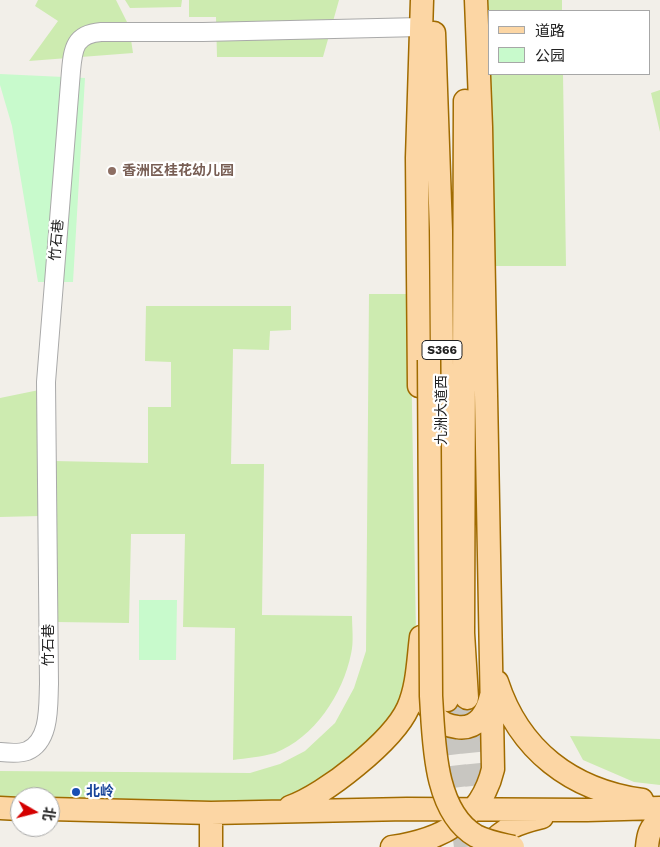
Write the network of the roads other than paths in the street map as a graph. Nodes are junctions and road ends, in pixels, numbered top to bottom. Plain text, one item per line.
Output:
1 (422, 0) edge
2 (428, 0) edge
3 (433, 0) edge
4 (466, 0) edge
5 (476, 0) edge
6 (421, 27) junction
7 (421, 636) junction
8 (491, 665) junction
9 (492, 691) junction
10 (422, 695) junction
11 (0, 752) edge
12 (660, 802) edge
13 (660, 808) edge
14 (60, 810) edge
15 (279, 810) junction
16 (587, 810) junction
17 (211, 813) junction
18 (461, 816) junction
19 (660, 820) edge
20 (486, 846) edge
21 (211, 847) edge
22 (392, 847) edge
23 (513, 847) edge
24 (647, 847) edge

1 - 6 main road
2 - 23 main road, bridge
3 - 4 main road, 九洲大道西 / S366
5 - 8 main road
6 - 7 main road
6 - 11 lane, 竹石巷
7 - 10 main road
7 - 15 main road
8 - 9 main road
8 - 12 main road
9 - 10 main road
9 - 18 main road
10 - 18 main road
13 - 16 main road
14 - 17 main road
15 - 17 main road
15 - 18 main road
16 - 18 main road
16 - 20 main road
17 - 21 main road
18 - 20 main road
18 - 22 main road
19 - 24 main road

